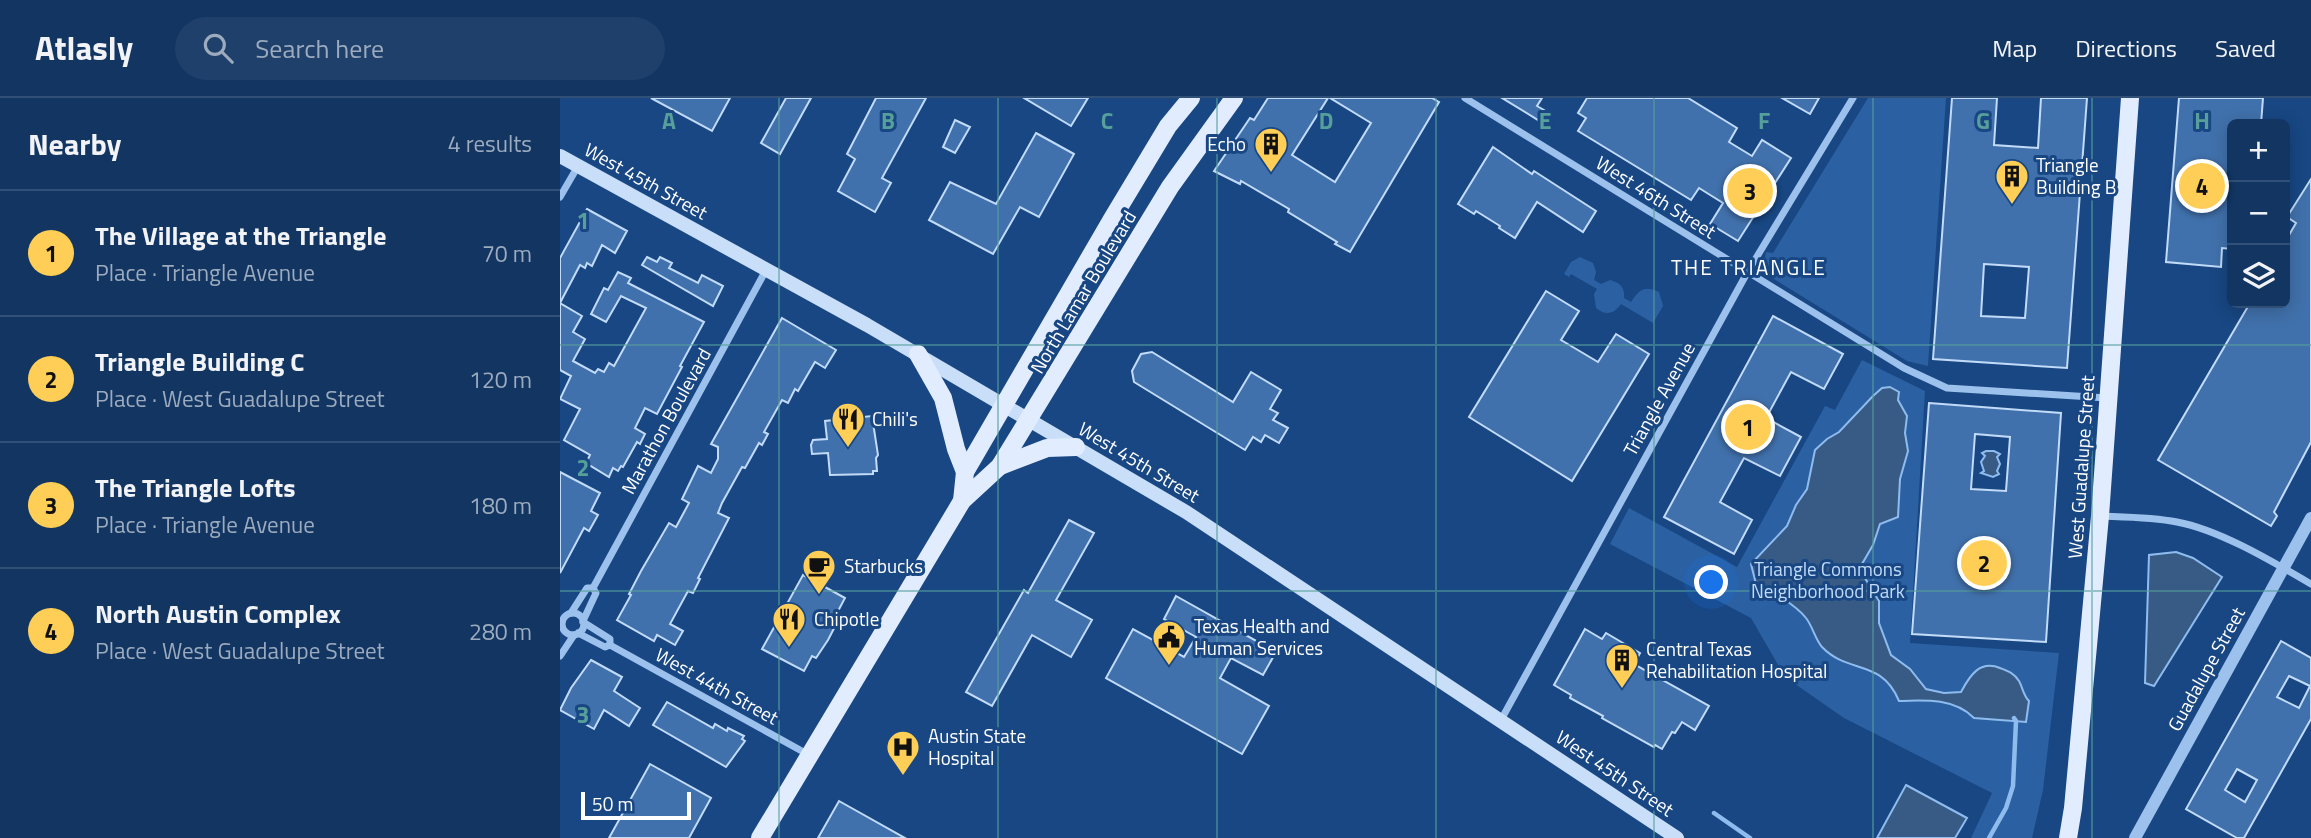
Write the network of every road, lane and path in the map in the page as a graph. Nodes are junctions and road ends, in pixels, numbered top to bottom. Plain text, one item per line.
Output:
1 (1191, 98) edge
2 (1234, 98) edge
3 (1465, 98) edge
4 (1853, 98) edge
5 (2130, 98) edge
6 (560, 156) edge
7 (578, 166) junction
8 (560, 198) edge
9 (766, 270) junction
10 (1746, 273) junction
11 (918, 354) junction
12 (2107, 398) junction
13 (1004, 405) junction
14 (1030, 420) junction
15 (1076, 447) junction
16 (1000, 466) junction
17 (965, 472) junction
18 (962, 501) junction
19 (2100, 516) junction
20 (2311, 518) edge
21 (2284, 568) junction
22 (2311, 584) edge
23 (593, 588) junction
24 (560, 611) edge
25 (571, 614) junction
26 (583, 622) junction
27 (561, 628) edge
28 (576, 634) junction
29 (610, 645) junction
30 (560, 656) edge
31 (1500, 720) junction
32 (809, 756) junction
33 (760, 838) edge
34 (1677, 838) edge
35 (2068, 838) edge
36 (2135, 838) edge

1 - 13 main road, North Lamar Boulevard
2 - 14 main road, North Lamar Boulevard
3 - 10 street, West 46th Street
4 - 10 street, Triangle Avenue
5 - 12 main road, West Guadalupe Street
6 - 7 main road, West 45th Street
7 - 8 street
7 - 9 main road, West 45th Street
9 - 11 main road, West 45th Street
9 - 23 street, Marathon Boulevard
10 - 12 street, West 46th Street
10 - 31 street, Triangle Avenue
11 - 13 main road, West 45th Street
11 - 17 main road
12 - 19 main road, West Guadalupe Street
13 - 14 main road, West 45th Street
13 - 17 main road, North Lamar Boulevard
14 - 15 main road, West 45th Street
14 - 16 main road, North Lamar Boulevard
15 - 16 main road
15 - 31 main road, West 45th Street
16 - 18 main road, North Lamar Boulevard
17 - 18 main road, North Lamar Boulevard
18 - 32 main road, North Lamar Boulevard
19 - 21 street
19 - 35 main road, West Guadalupe Street
20 - 21 street, Guadalupe Street
21 - 22 street
21 - 36 street, Guadalupe Street
23 - 25 street, Marathon Boulevard
23 - 26 street, Marathon Boulevard
24 - 25 street
25 - 26 street
25 - 27 street
26 - 28 street
26 - 29 street, West 44th Street
27 - 28 street
28 - 29 street, West 44th Street
28 - 30 street
29 - 32 street, West 44th Street
31 - 34 main road, West 45th Street
32 - 33 main road, North Lamar Boulevard

